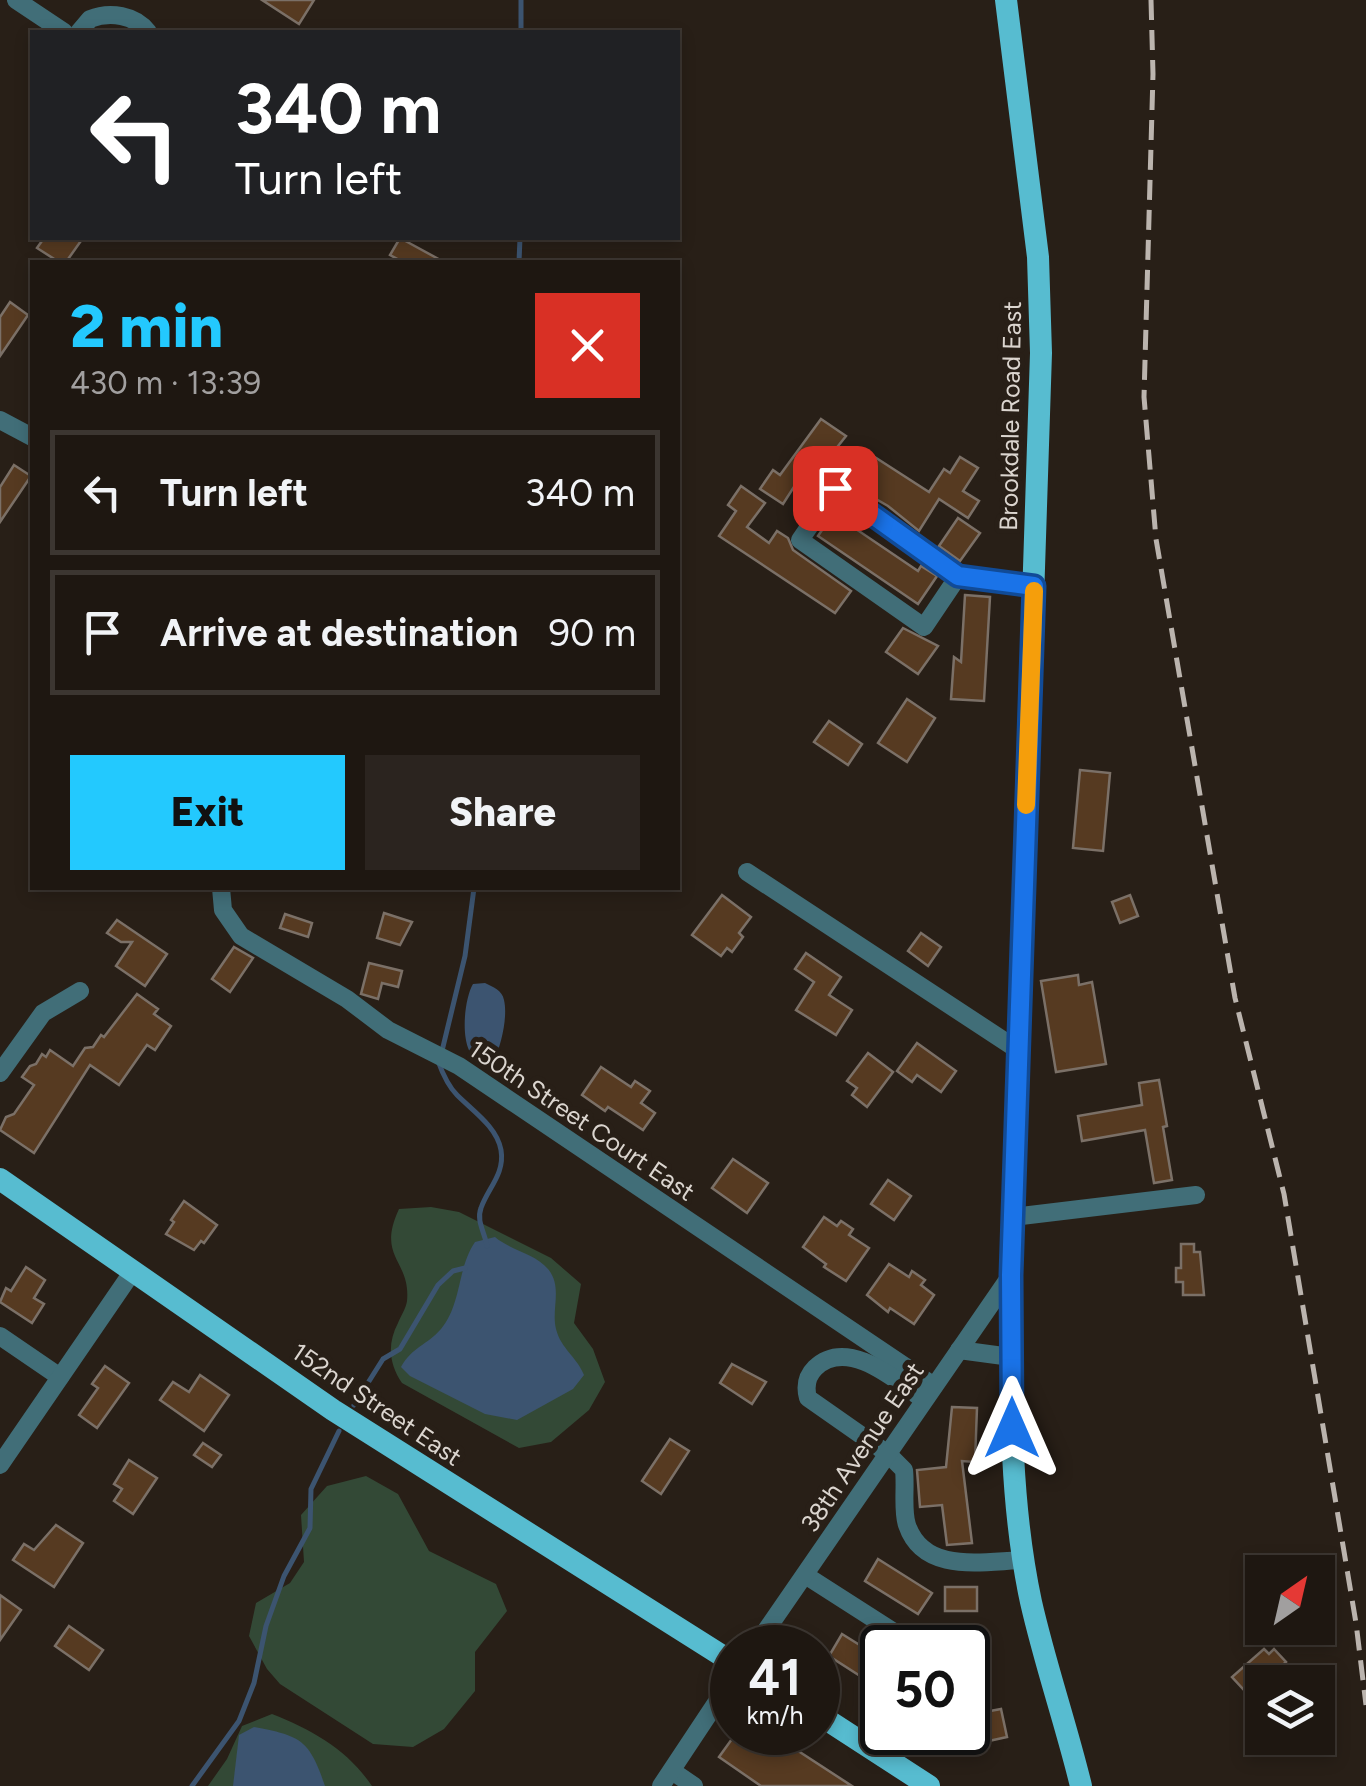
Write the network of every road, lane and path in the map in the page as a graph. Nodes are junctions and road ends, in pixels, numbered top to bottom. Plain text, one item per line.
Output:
1 (16, 0) edge
2 (1006, 0) edge
3 (61, 30) edge
4 (81, 30) edge
5 (147, 30) edge
6 (0, 420) edge
7 (30, 437) edge
8 (958, 576) junction
9 (1034, 586) junction
10 (747, 872) dead end
11 (221, 890) edge
12 (80, 991) dead end
13 (1018, 1050) junction
14 (0, 1073) edge
15 (0, 1179) edge
16 (1196, 1194) dead end
17 (1013, 1217) junction
18 (133, 1271) junction
19 (1011, 1275) junction
20 (0, 1336) edge
21 (959, 1350) junction
22 (1011, 1357) junction
23 (60, 1377) junction
24 (929, 1393) junction
25 (888, 1454) junction
26 (0, 1465) edge
27 (1024, 1560) junction
28 (805, 1575) junction
29 (770, 1625) edge
30 (883, 1625) edge
31 (710, 1648) edge
32 (710, 1712) edge
33 (840, 1728) edge
34 (666, 1778) edge
35 (694, 1786) edge
36 (929, 1786) edge
37 (1081, 1786) edge

1 - 3 street
2 - 9 main road, Brookdale Road East
4 - 5 street
6 - 7 street
8 - 8 street
8 - 9 street
9 - 13 main road, Brookdale Road East
10 - 13 street
11 - 24 street, 150th Street Court East
12 - 14 street
13 - 17 main road, Brookdale Road East
15 - 18 main road, 152nd Street East
16 - 17 street
17 - 19 main road, Brookdale Road East
18 - 23 street
18 - 31 main road, 152nd Street East
19 - 21 street, 38th Avenue East
19 - 22 main road, Brookdale Road East
20 - 23 street
21 - 22 street
21 - 24 street, 38th Avenue East
22 - 27 main road, Brookdale Road East
23 - 26 street
24 - 25 street, 38th Avenue East
24 - 25 street
25 - 27 street
25 - 28 street, 38th Avenue East
27 - 37 main road, Brookdale Road East
28 - 29 street, 38th Avenue East
28 - 30 street
32 - 34 street
33 - 36 main road
34 - 35 street

